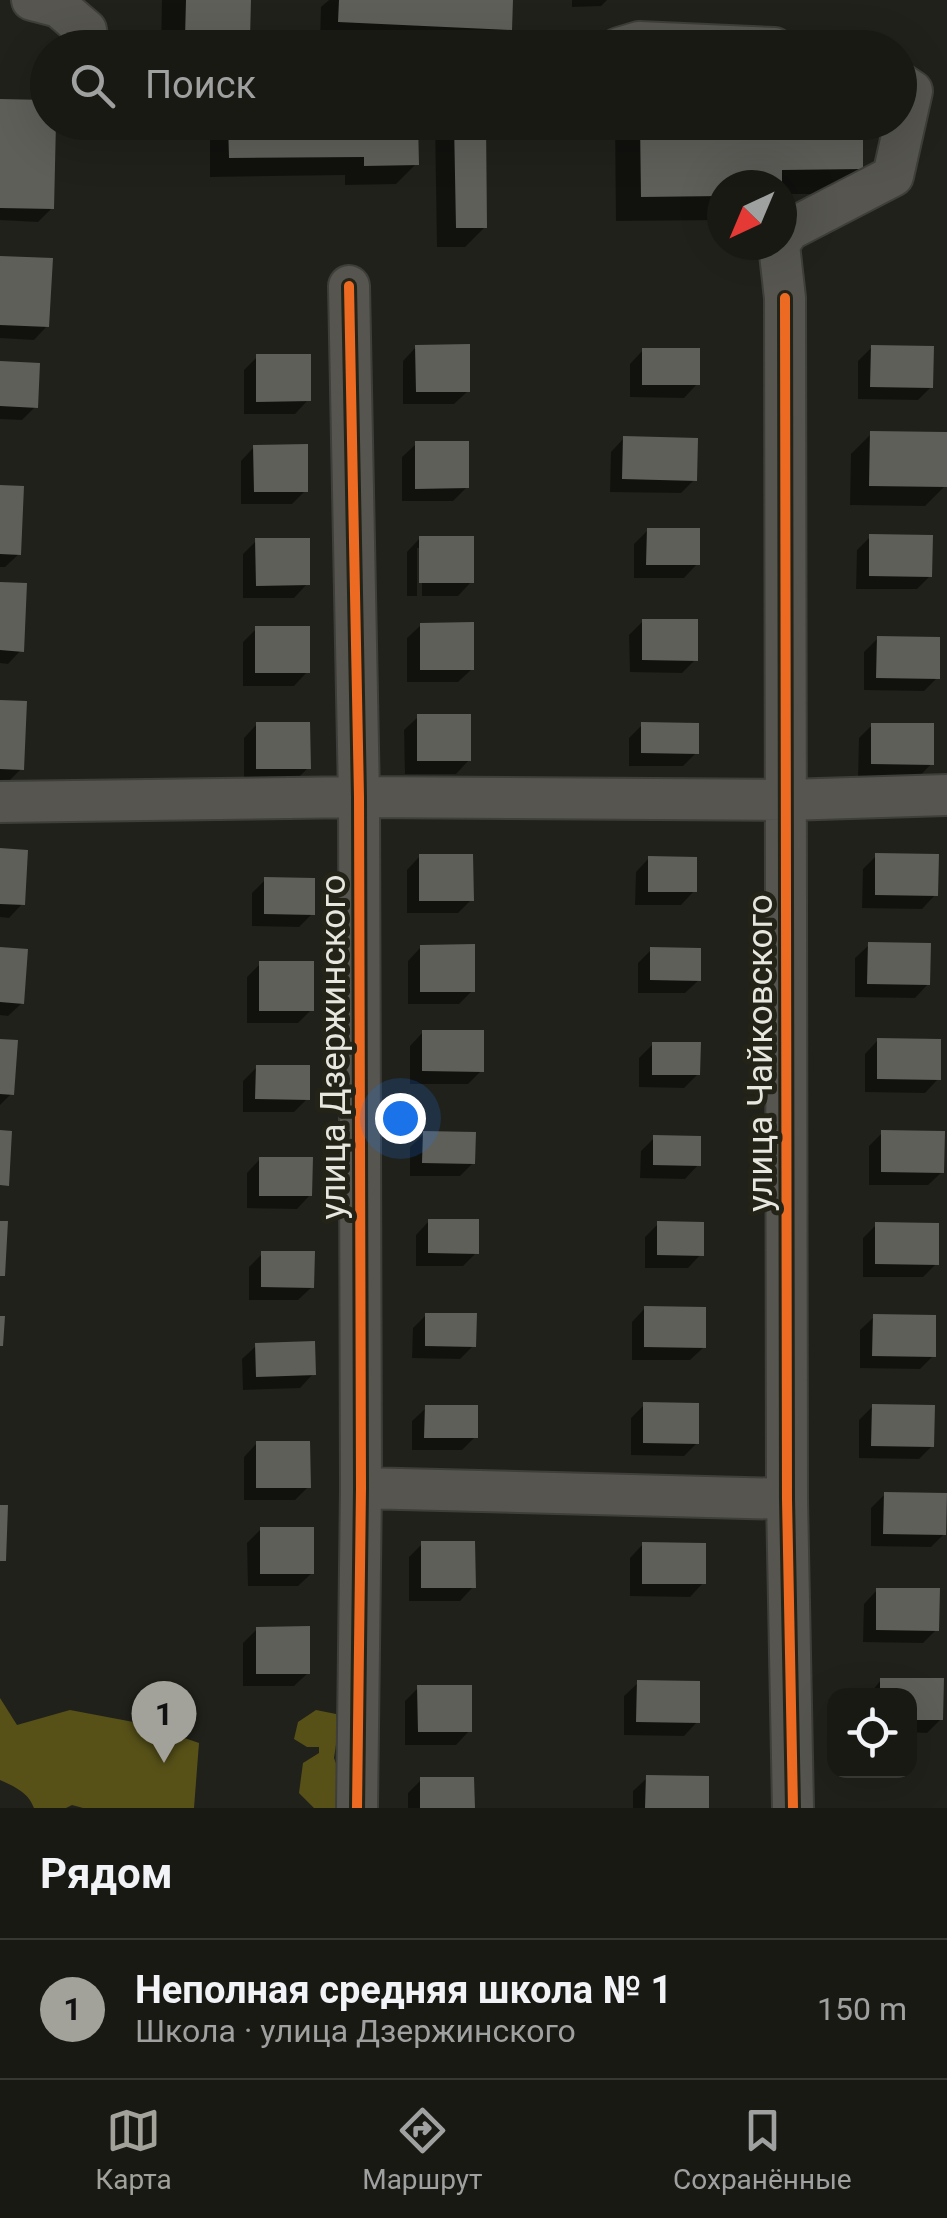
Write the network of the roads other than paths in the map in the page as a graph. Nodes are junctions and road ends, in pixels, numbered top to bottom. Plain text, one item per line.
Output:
1 (32, 0) edge
2 (86, 30) edge
3 (901, 140) edge
4 (797, 225) edge
5 (782, 260) edge
6 (349, 286) dead end
7 (947, 795) edge
8 (360, 797) junction
9 (787, 800) junction
10 (0, 802) edge
11 (361, 1488) junction
12 (787, 1498) junction
13 (357, 1808) edge
14 (793, 1808) edge

1 - 2 street
3 - 4 street
5 - 9 street, улица Чайковского
6 - 8 street, улица Дзержинского
7 - 9 street
8 - 9 street
8 - 10 street
8 - 11 street, улица Дзержинского
9 - 12 street, улица Чайковского
11 - 12 street
11 - 13 street, улица Дзержинского
12 - 14 street, улица Чайковского

